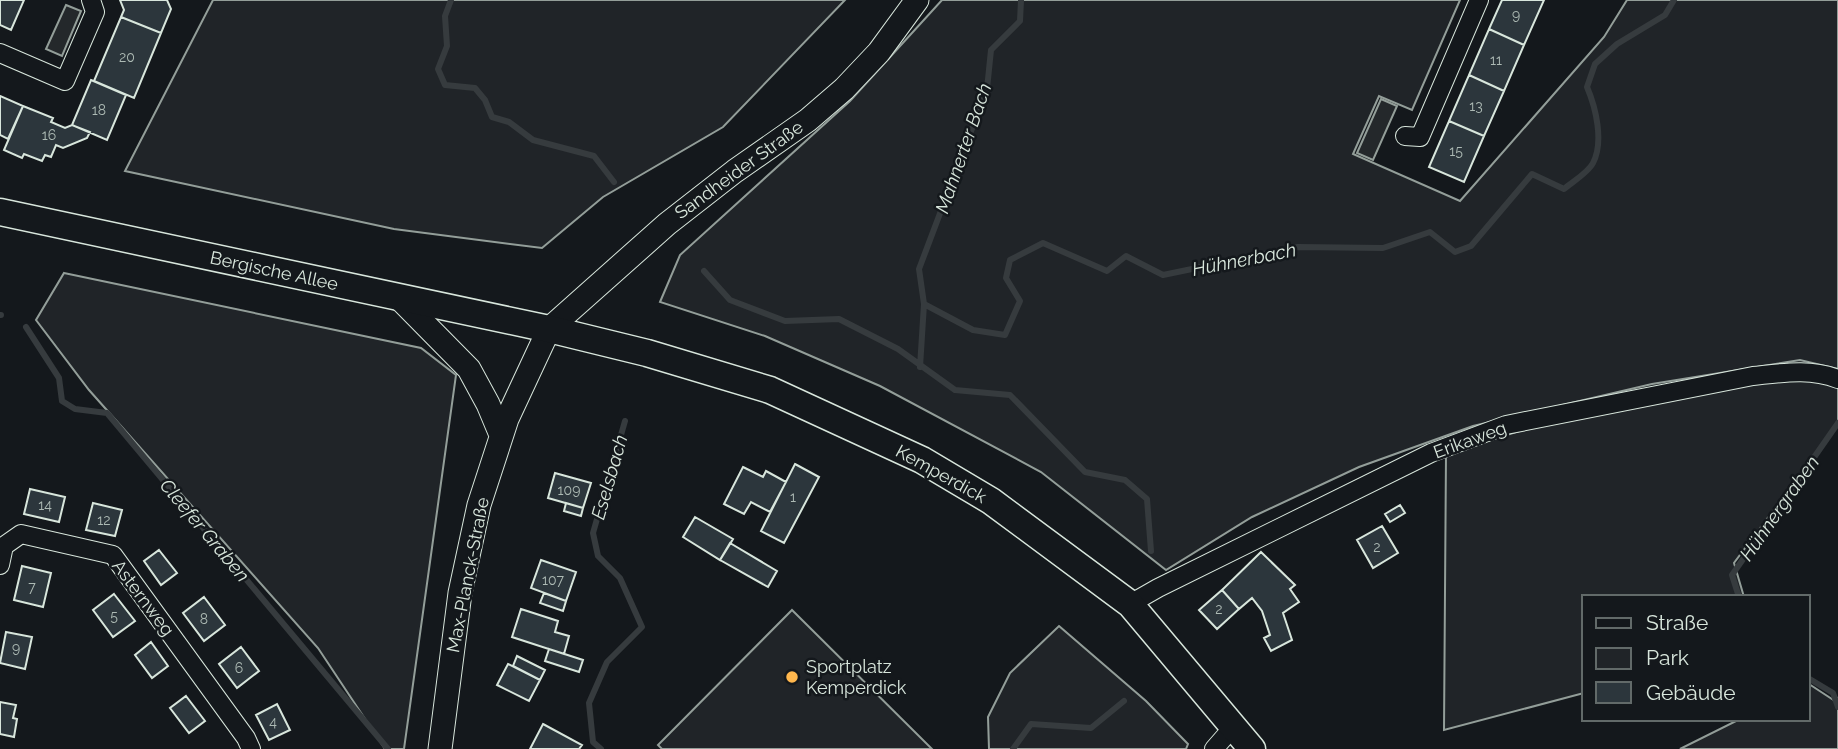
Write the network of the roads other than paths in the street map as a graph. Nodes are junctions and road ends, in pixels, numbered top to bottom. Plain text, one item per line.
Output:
1 (90, 0) edge
2 (917, 0) edge
3 (1479, 0) edge
4 (0, 53) edge
5 (1405, 136) dead end
6 (0, 212) edge
7 (398, 298) junction
8 (549, 329) junction
9 (1838, 379) edge
10 (501, 435) junction
11 (0, 565) edge
12 (1130, 604) junction
13 (1234, 726) junction
14 (251, 749) edge
15 (440, 749) edge
16 (1214, 749) edge
17 (1252, 749) edge

1 - 4 street
2 - 8 street, Sandheider Straße
3 - 5 street
6 - 7 main road, Bergische Allee
7 - 8 main road, Bergische Allee
7 - 10 street
8 - 10 street, Max-Planck-Straße
8 - 12 main road, Kemperdick
9 - 12 street, Erikaweg
10 - 15 street, Max-Planck-Straße
11 - 14 street, Asternweg
12 - 13 main road, Kemperdick
13 - 16 street
13 - 17 main road, Kemperdick

